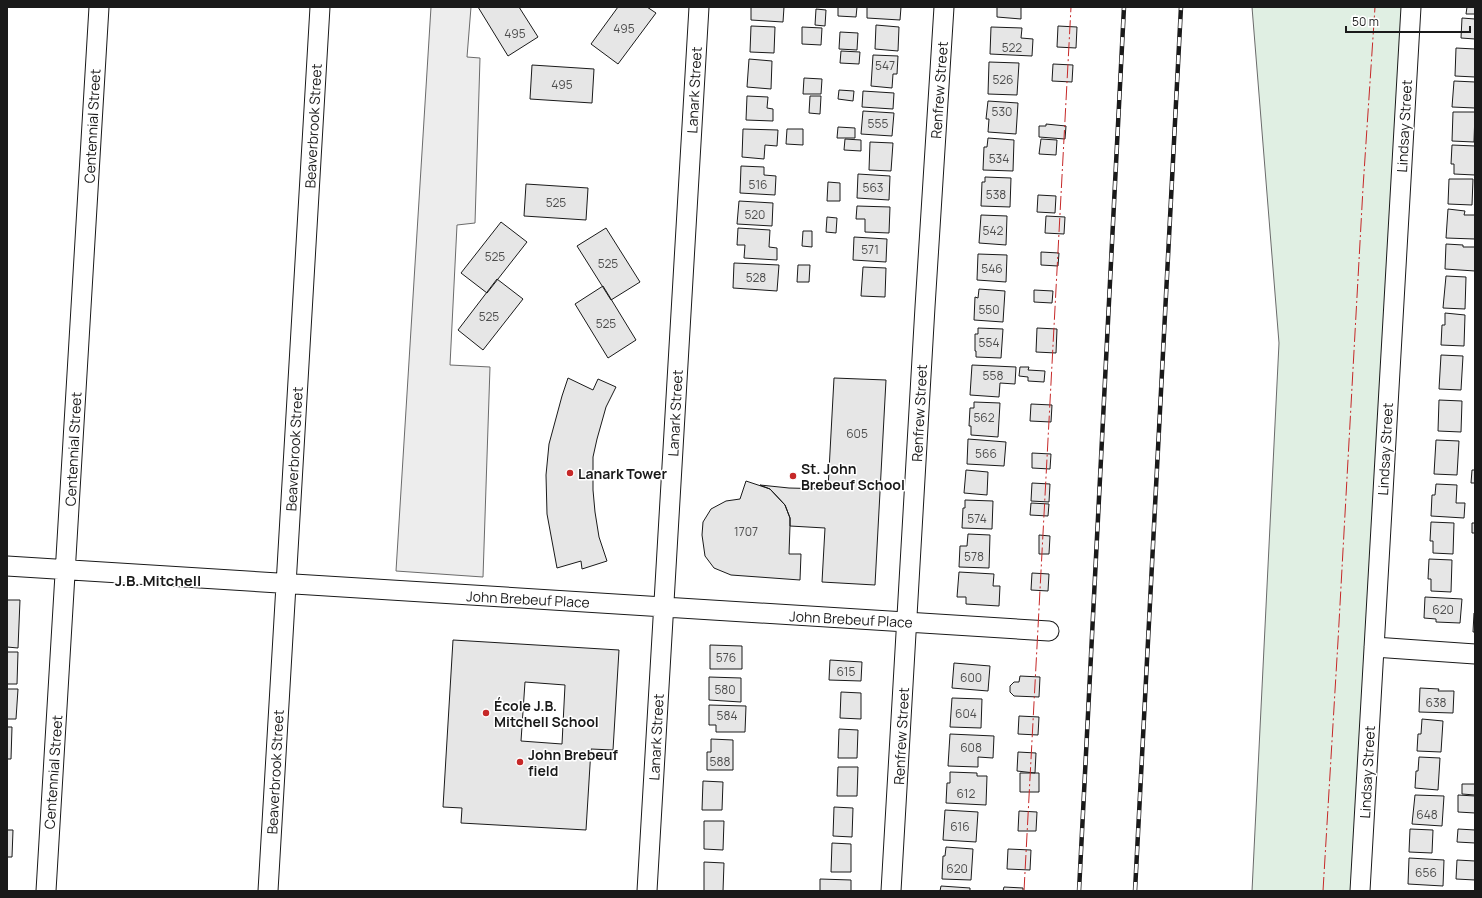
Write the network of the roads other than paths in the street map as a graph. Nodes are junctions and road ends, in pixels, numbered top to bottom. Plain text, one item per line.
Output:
1 (99, 7) edge
2 (320, 7) edge
3 (699, 7) edge
4 (944, 7) edge
5 (1411, 7) edge
6 (7, 566) edge
7 (66, 569) junction
8 (286, 584) junction
9 (664, 608) junction
10 (907, 622) junction
11 (1049, 631) dead end
12 (1374, 647) junction
13 (1475, 654) edge
14 (46, 891) edge
15 (268, 891) edge
16 (647, 891) edge
17 (892, 891) edge
18 (1360, 891) edge

1 - 7 street, Centennial Street
2 - 8 street, Beaverbrook Street
3 - 9 street, Lanark Street
4 - 10 street, Renfrew Street
5 - 12 street, Lindsay Street
6 - 7 street, John Brebeuf Place
7 - 8 street, John Brebeuf Place
7 - 14 street, Centennial Street
8 - 9 street, John Brebeuf Place
8 - 15 street, Beaverbrook Street
9 - 10 street, John Brebeuf Place
9 - 16 street, Lanark Street
10 - 11 street, John Brebeuf Place
10 - 17 street, Renfrew Street
12 - 13 street
12 - 18 street, Lindsay Street

